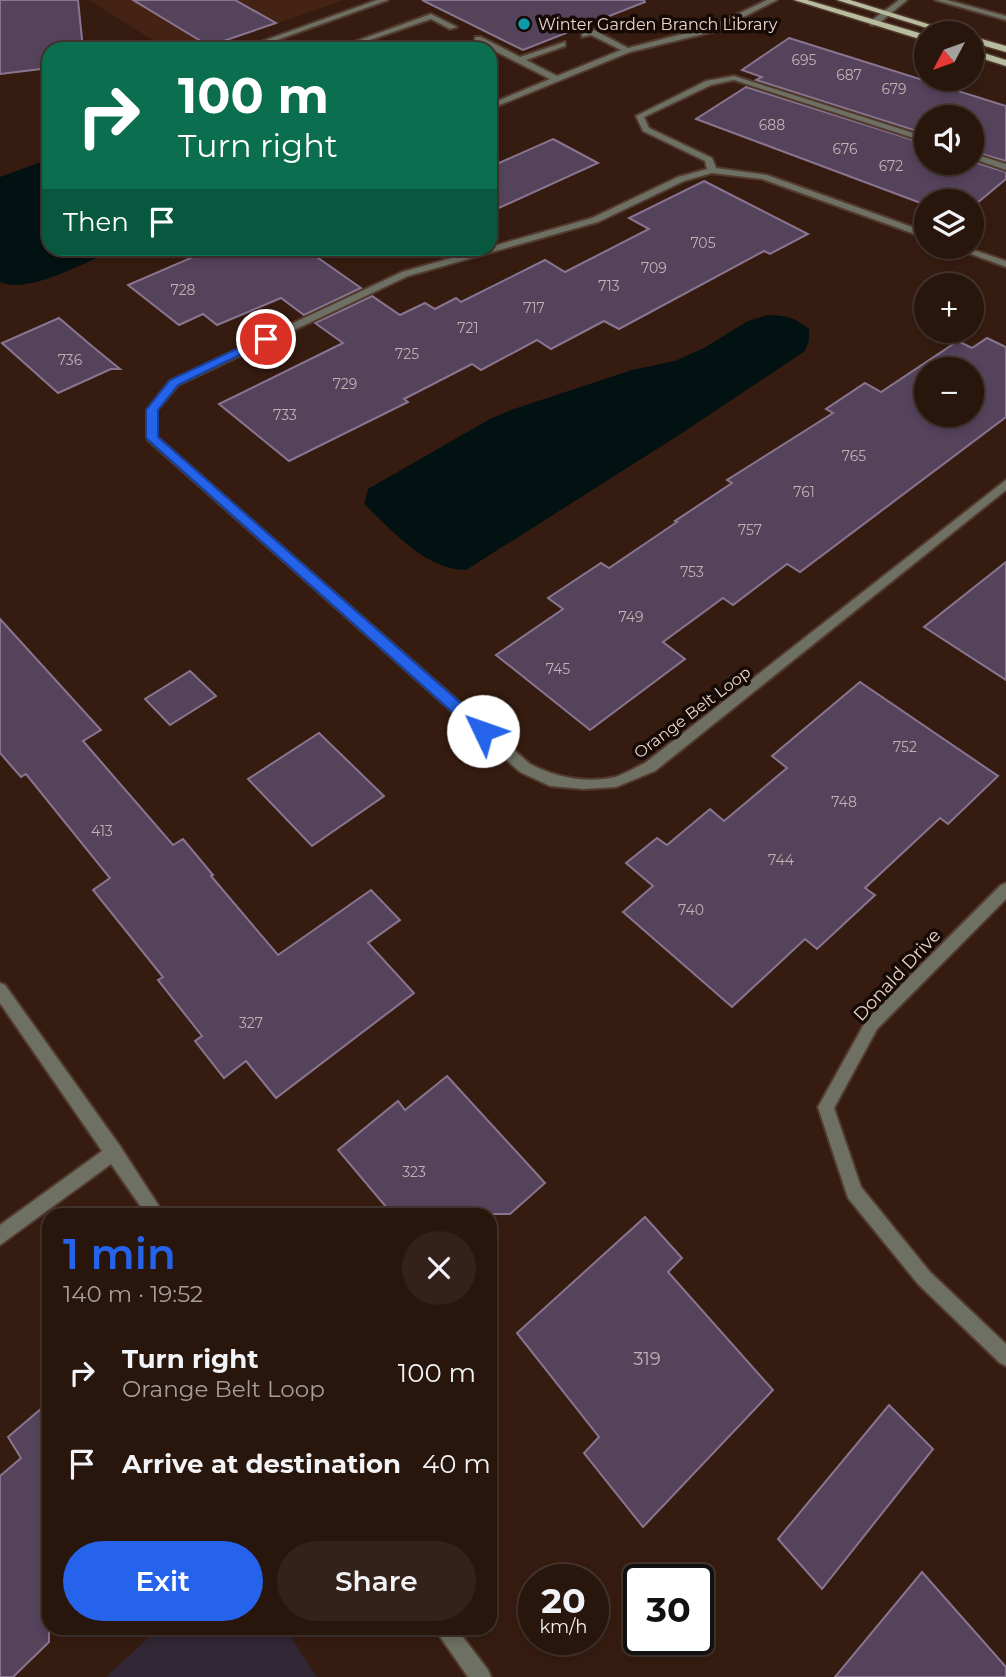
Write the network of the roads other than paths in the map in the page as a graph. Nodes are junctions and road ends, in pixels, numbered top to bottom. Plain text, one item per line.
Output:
1 (384, 0) edge
2 (773, 0) edge
3 (799, 0) edge
4 (841, 0) edge
5 (903, 0) edge
6 (939, 0) edge
7 (885, 13) junction
8 (1006, 18) edge
9 (914, 22) edge
10 (874, 23) junction
11 (453, 27) dead end
12 (585, 34) dead end
13 (914, 35) edge
14 (478, 39) dead end
15 (265, 42) edge
16 (358, 42) edge
17 (484, 42) edge
18 (984, 43) edge
19 (562, 44) dead end
20 (497, 48) edge
21 (1006, 49) edge
22 (627, 50) junction
23 (984, 56) edge
24 (520, 60) junction
25 (1006, 63) edge
26 (558, 80) junction
27 (497, 104) edge
28 (914, 136) edge
29 (984, 159) edge
30 (1006, 167) edge
31 (712, 170) junction
32 (914, 231) edge
33 (497, 248) edge
34 (984, 255) edge
35 (468, 256) edge
36 (1005, 262) edge
37 (1006, 484) edge
38 (1006, 889) edge
39 (0, 990) edge
40 (114, 1152) junction
41 (152, 1208) edge
42 (0, 1236) edge
43 (1006, 1357) edge
44 (449, 1635) edge
45 (481, 1677) edge

1 - 15 street
2 - 22 street
3 - 10 main road
4 - 7 main road
5 - 7 street
6 - 8 street
7 - 9 main road
7 - 10 street
10 - 13 main road
11 - 16 street
12 - 22 street
14 - 17 street
18 - 21 main road
19 - 24 street
20 - 24 street
22 - 26 street
23 - 25 main road
24 - 26 street
26 - 27 street
28 - 31 street
29 - 30 street
31 - 32 street, Orange Belt Loop
31 - 33 street, Orange Belt Loop
34 - 36 street
35 - 37 street, Orange Belt Loop
38 - 43 street, Donald Drive
39 - 40 street
40 - 41 street
40 - 42 street
44 - 45 street

